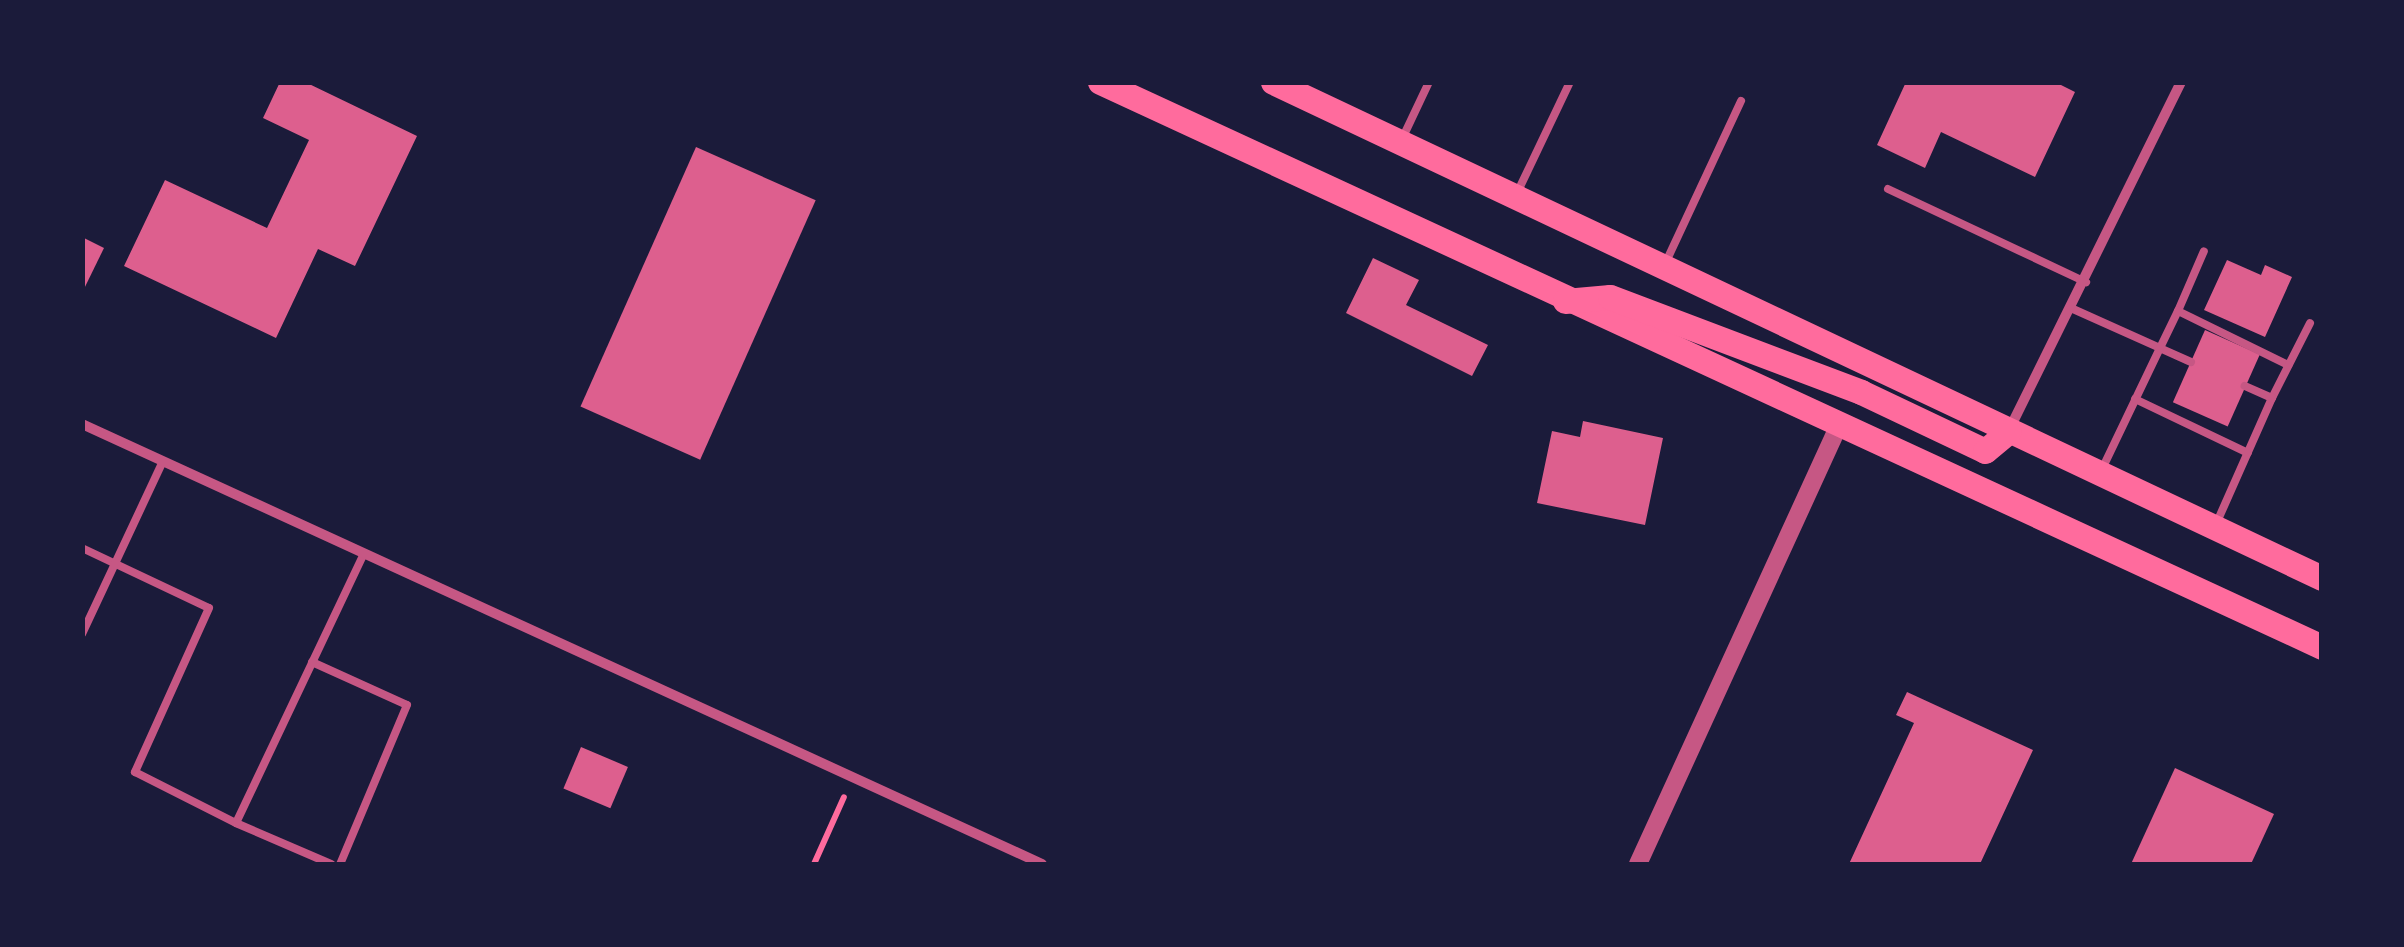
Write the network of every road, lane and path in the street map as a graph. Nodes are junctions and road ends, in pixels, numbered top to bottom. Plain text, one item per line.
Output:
1 (1100, 82) edge
2 (1273, 82) edge
3 (1429, 82) edge
4 (1570, 82) edge
5 (2181, 82) edge
6 (1741, 100) dead end
7 (1401, 143) junction
8 (1888, 189) dead end
9 (1515, 197) junction
10 (2204, 251) dead end
11 (1664, 268) junction
12 (2086, 282) junction
13 (1565, 301) junction
14 (2074, 309) junction
15 (2178, 311) junction
16 (2310, 323) dead end
17 (2160, 348) junction
18 (2191, 362) dead end
19 (2288, 365) junction
20 (2246, 386) dead end
21 (2272, 398) junction
22 (2135, 399) junction
23 (82, 424) edge
24 (1838, 428) junction
25 (2009, 431) junction
26 (2248, 453) junction
27 (164, 461) junction
28 (2100, 473) junction
29 (2215, 528) junction
30 (82, 548) edge
31 (364, 552) junction
32 (116, 564) junction
33 (2322, 578) edge
34 (82, 634) edge
35 (2322, 647) edge
36 (312, 662) junction
37 (853, 777) junction
38 (236, 824) junction
39 (331, 864) edge
40 (340, 864) edge
41 (814, 864) edge
42 (1042, 864) edge
43 (1638, 864) edge

1 - 13 main road
2 - 7 main road
3 - 7 lane
4 - 9 lane
5 - 12 street
6 - 11 lane
7 - 9 main road
8 - 12 lane
9 - 11 main road
10 - 15 lane
11 - 25 main road
12 - 14 street
13 - 24 main road
13 - 25 main road
14 - 17 lane
14 - 25 street
15 - 17 lane
15 - 19 lane
16 - 19 lane
17 - 18 lane
17 - 22 lane
19 - 21 lane
20 - 21 lane
21 - 26 lane
22 - 26 lane
22 - 28 lane
23 - 27 street
24 - 35 main road
24 - 43 street
25 - 28 main road
26 - 29 lane
27 - 31 street
27 - 32 lane
28 - 29 main road
29 - 33 main road
30 - 32 lane
31 - 36 lane
31 - 37 street
32 - 34 lane
32 - 38 lane
36 - 38 lane
36 - 40 lane
37 - 41 path
37 - 42 street
38 - 39 lane

